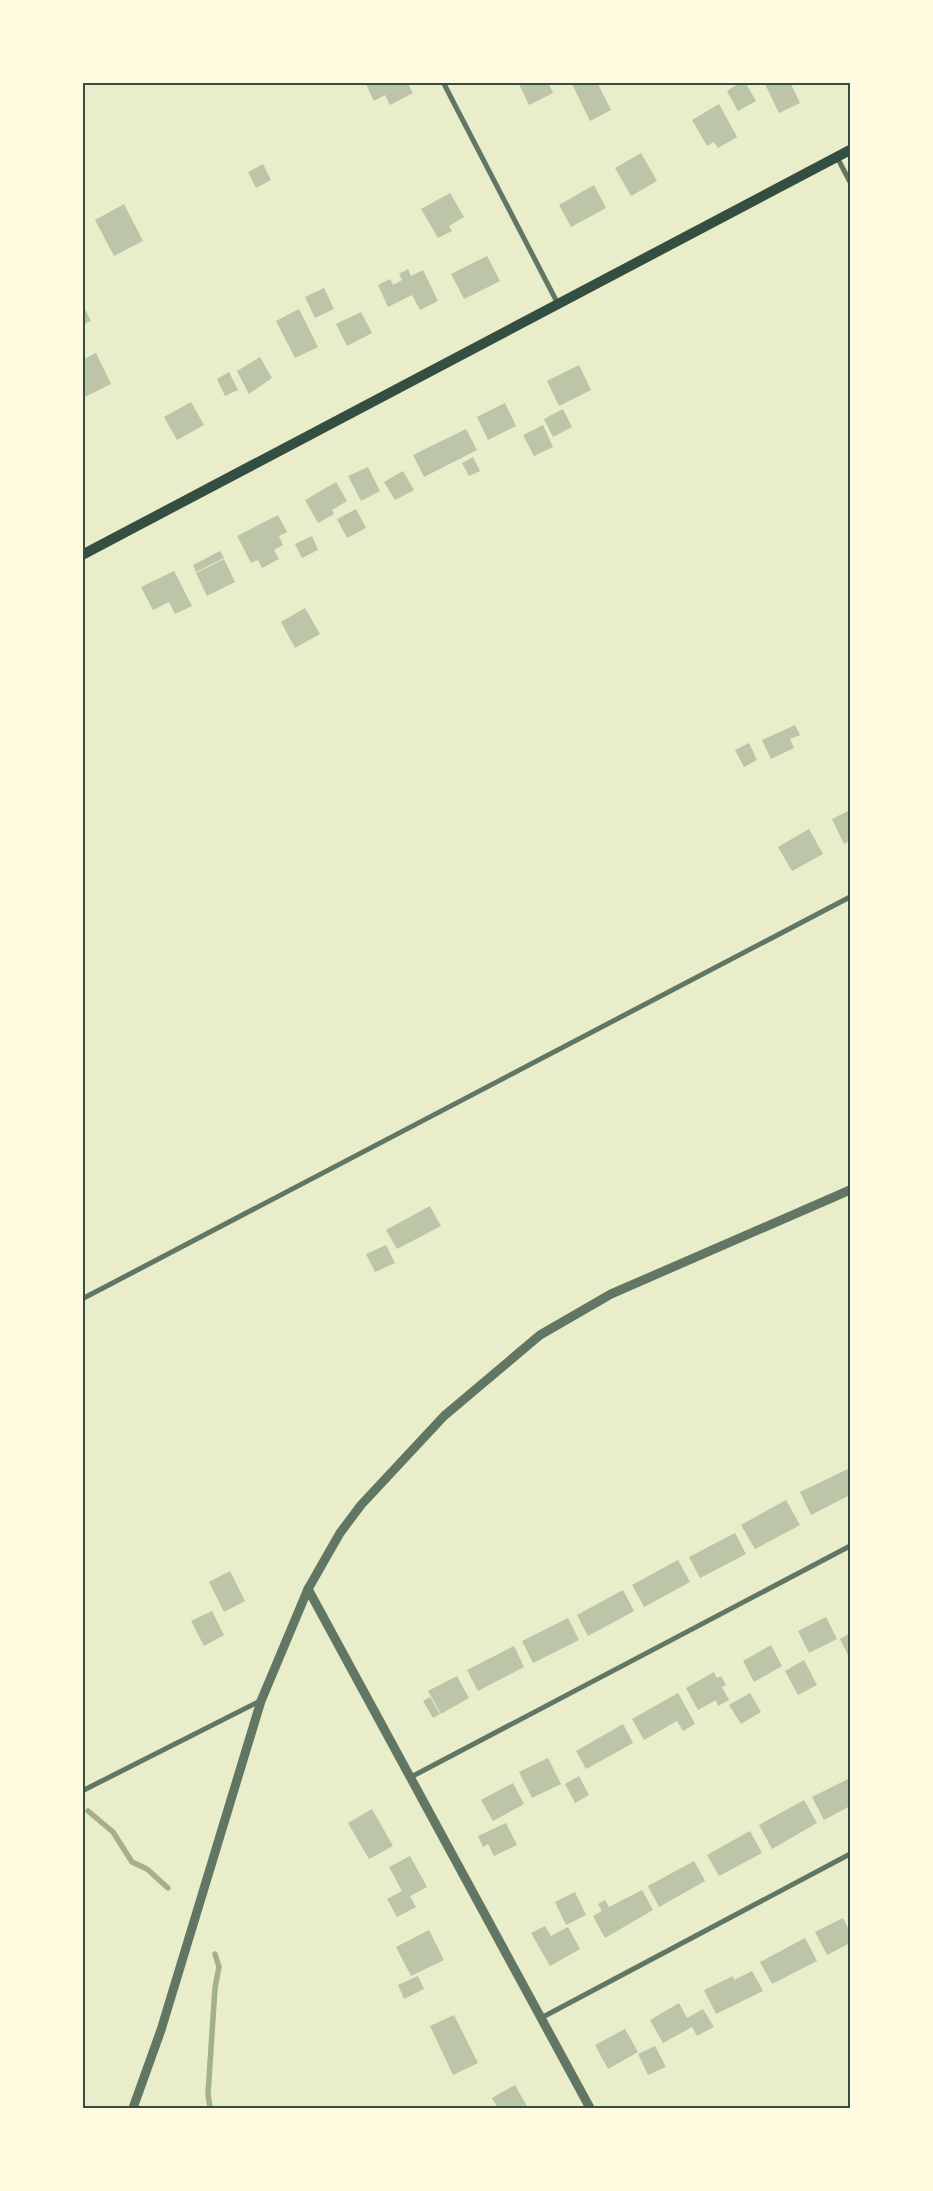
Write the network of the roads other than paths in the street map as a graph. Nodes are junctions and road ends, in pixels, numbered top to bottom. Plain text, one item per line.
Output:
1 (442, 82) edge
2 (850, 150) edge
3 (837, 157) junction
4 (850, 182) edge
5 (558, 304) junction
6 (82, 554) edge
7 (850, 897) edge
8 (850, 1190) edge
9 (82, 1299) edge
10 (850, 1546) edge
11 (308, 1589) junction
12 (261, 1701) junction
13 (411, 1777) junction
14 (82, 1791) edge
15 (850, 1854) edge
16 (541, 2018) junction
17 (133, 2108) edge
18 (590, 2108) edge

1 - 5 street
2 - 3 main road
3 - 4 street
3 - 5 main road
5 - 6 main road
7 - 9 street
8 - 11 street
10 - 13 street
11 - 12 street
11 - 13 street
12 - 14 street
12 - 17 street
13 - 16 street
15 - 16 street
16 - 18 street

